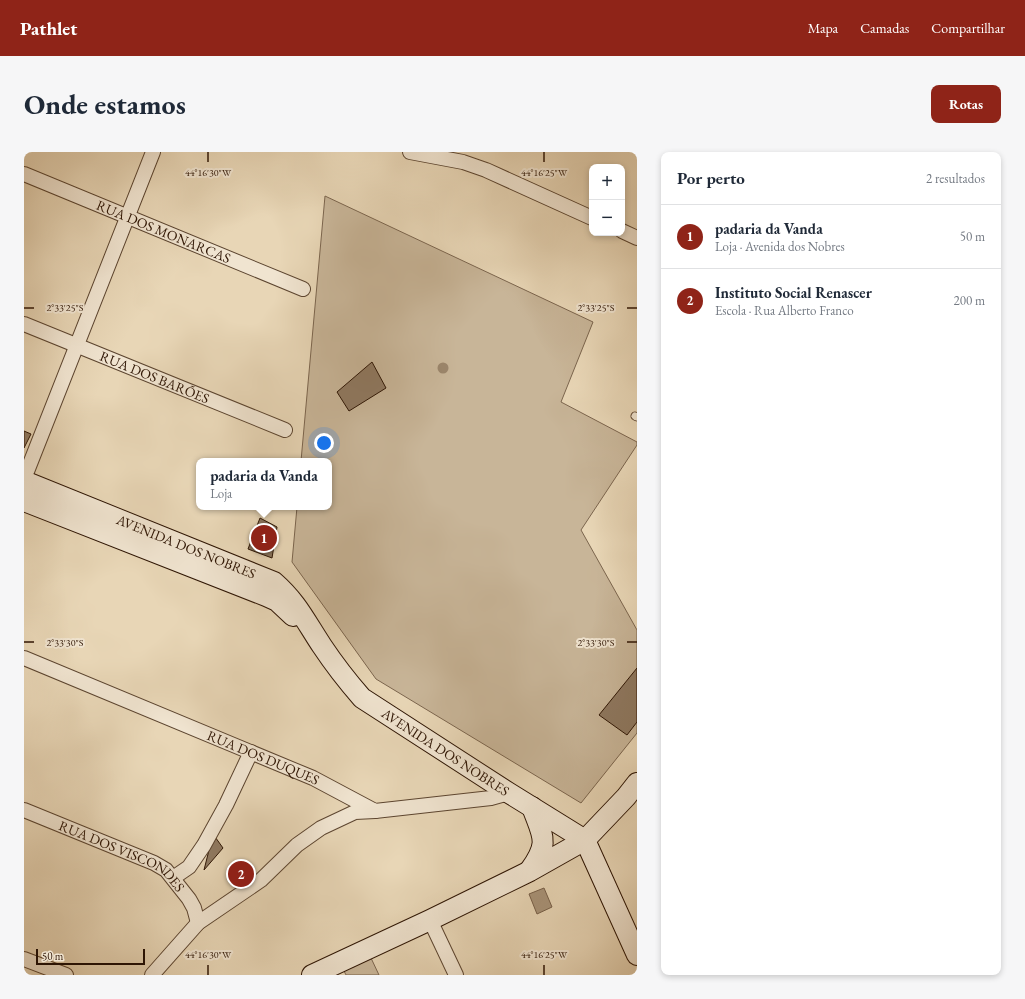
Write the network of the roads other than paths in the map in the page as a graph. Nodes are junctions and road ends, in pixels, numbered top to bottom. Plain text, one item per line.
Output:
1 (153, 152) edge
2 (416, 152) edge
3 (24, 174) edge
4 (127, 217) junction
5 (589, 217) edge
6 (625, 232) edge
7 (637, 238) edge
8 (303, 289) dead end
9 (24, 324) edge
10 (76, 346) junction
11 (286, 430) dead end
12 (24, 480) edge
13 (24, 501) edge
14 (322, 646) junction
15 (24, 658) edge
16 (251, 752) junction
17 (637, 783) edge
18 (509, 793) junction
19 (532, 807) junction
20 (24, 810) edge
21 (375, 810) junction
22 (585, 840) junction
23 (530, 870) junction
24 (173, 878) junction
25 (430, 920) junction
26 (198, 923) junction
27 (635, 945) edge
28 (24, 959) edge
29 (66, 975) edge
30 (152, 975) edge
31 (312, 975) edge
32 (456, 975) edge

1 - 4 street
2 - 5 street
3 - 4 street, RUA DOS MONARCAS
4 - 8 street, RUA DOS MONARCAS
4 - 10 street
6 - 7 street
9 - 10 street, RUA DOS BARÕES
10 - 11 street, RUA DOS BARÕES
10 - 12 street
12 - 14 main road, AVENIDA DOS NOBRES
13 - 14 main road, AVENIDA DOS NOBRES
14 - 18 main road, AVENIDA DOS NOBRES
15 - 16 street, RUA DOS DUQUES
16 - 21 street, RUA DOS DUQUES
16 - 24 street
17 - 22 main road
18 - 19 main road, AVENIDA DOS NOBRES
18 - 21 street
19 - 22 main road, AVENIDA DOS NOBRES
19 - 23 main road
20 - 24 street, RUA DOS VISCONDES
21 - 26 street
22 - 23 main road
22 - 27 main road
23 - 25 main road
24 - 26 street, RUA DOS VISCONDES
25 - 31 main road
25 - 32 street
26 - 30 street
28 - 29 street

